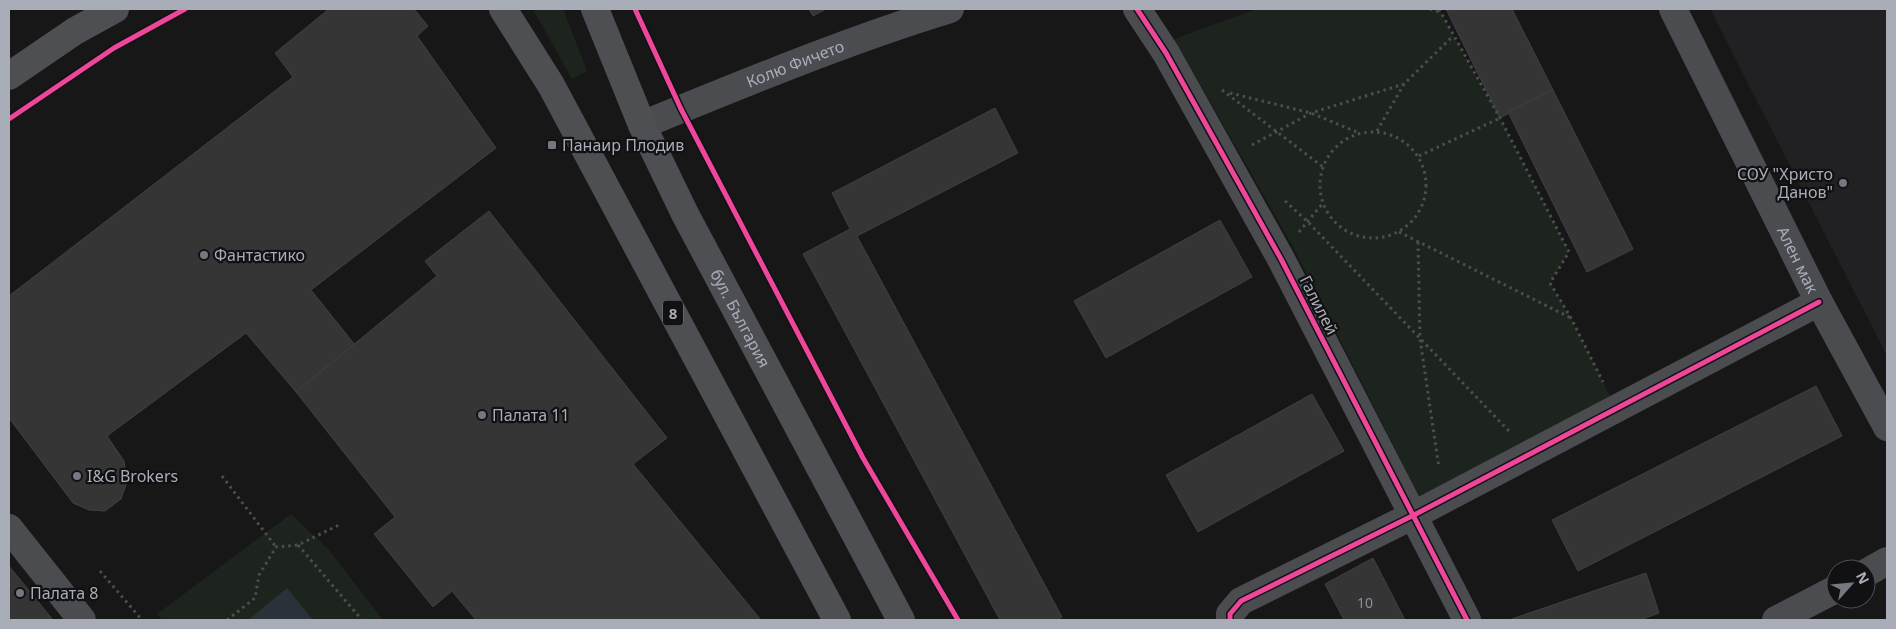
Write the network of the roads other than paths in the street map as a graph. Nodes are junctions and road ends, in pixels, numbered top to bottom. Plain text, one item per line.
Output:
1 (115, 9) edge
2 (503, 9) edge
3 (595, 9) edge
4 (950, 9) edge
5 (1137, 9) edge
6 (1673, 9) edge
7 (9, 76) edge
8 (642, 125) junction
9 (1819, 302) junction
10 (1887, 427) edge
11 (1414, 516) junction
12 (9, 528) edge
13 (1826, 594) edge
14 (82, 620) edge
15 (837, 620) edge
16 (901, 620) edge
17 (1230, 620) edge
18 (1467, 620) edge
19 (1776, 620) edge

1 - 7 main road
2 - 15 main road, 8
3 - 8 main road, бул. България
4 - 8 street, Колю Фичето
5 - 11 street, Галилей
6 - 9 street, Ален мак
8 - 16 main road, бул. България
9 - 10 street, Ален мак
9 - 11 street
11 - 17 street
11 - 18 street, Галилей
12 - 14 street
13 - 19 street

